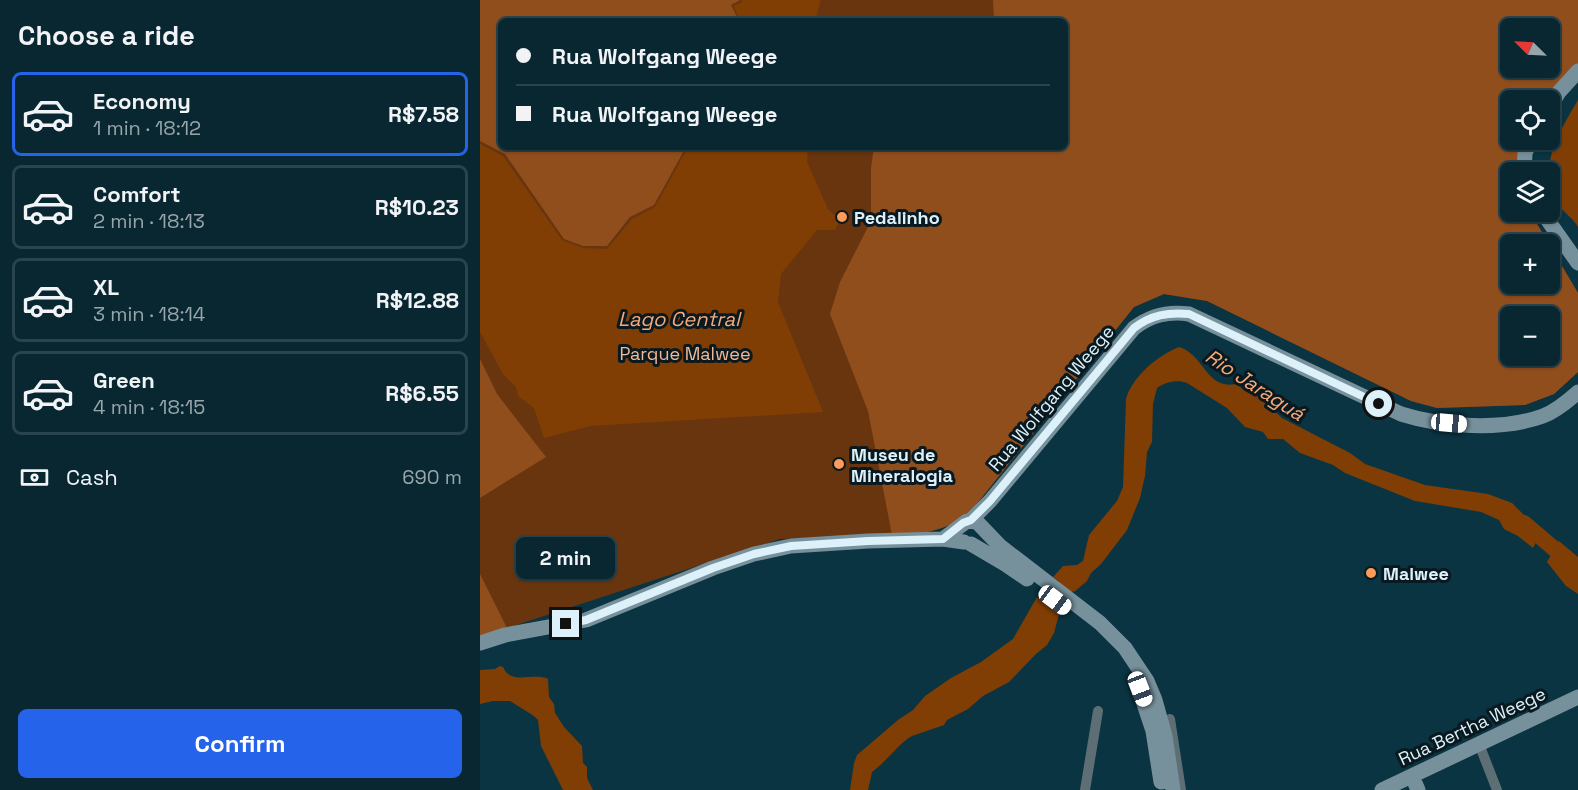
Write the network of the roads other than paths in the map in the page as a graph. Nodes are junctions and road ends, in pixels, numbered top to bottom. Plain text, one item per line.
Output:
1 (1578, 71) edge
2 (1560, 91) edge
3 (1549, 222) edge
4 (1578, 263) edge
5 (1578, 392) edge
6 (973, 524) junction
7 (943, 539) junction
8 (968, 543) junction
9 (1028, 574) junction
10 (1073, 608) junction
11 (480, 643) edge
12 (1578, 697) edge
13 (1098, 711) dead end
14 (1170, 719) dead end
15 (1479, 744) junction
16 (1415, 783) edge
17 (1085, 790) edge
18 (1163, 790) edge
19 (1173, 790) edge
20 (1181, 790) edge
21 (1382, 790) edge
22 (1497, 790) edge

1 - 2 main road
3 - 4 main road
5 - 6 main road, Rua Wolfgang Weege
6 - 7 main road, Rua Wolfgang Weege
6 - 8 main road
6 - 9 main road
7 - 8 main road
7 - 11 main road
8 - 9 main road
9 - 10 main road
10 - 18 main road
10 - 19 main road
12 - 15 main road, Rua Bertha Weege
13 - 17 street
14 - 20 street
15 - 16 main road, Rua Bertha Weege
15 - 22 street
16 - 21 main road, Rua Bertha Weege

